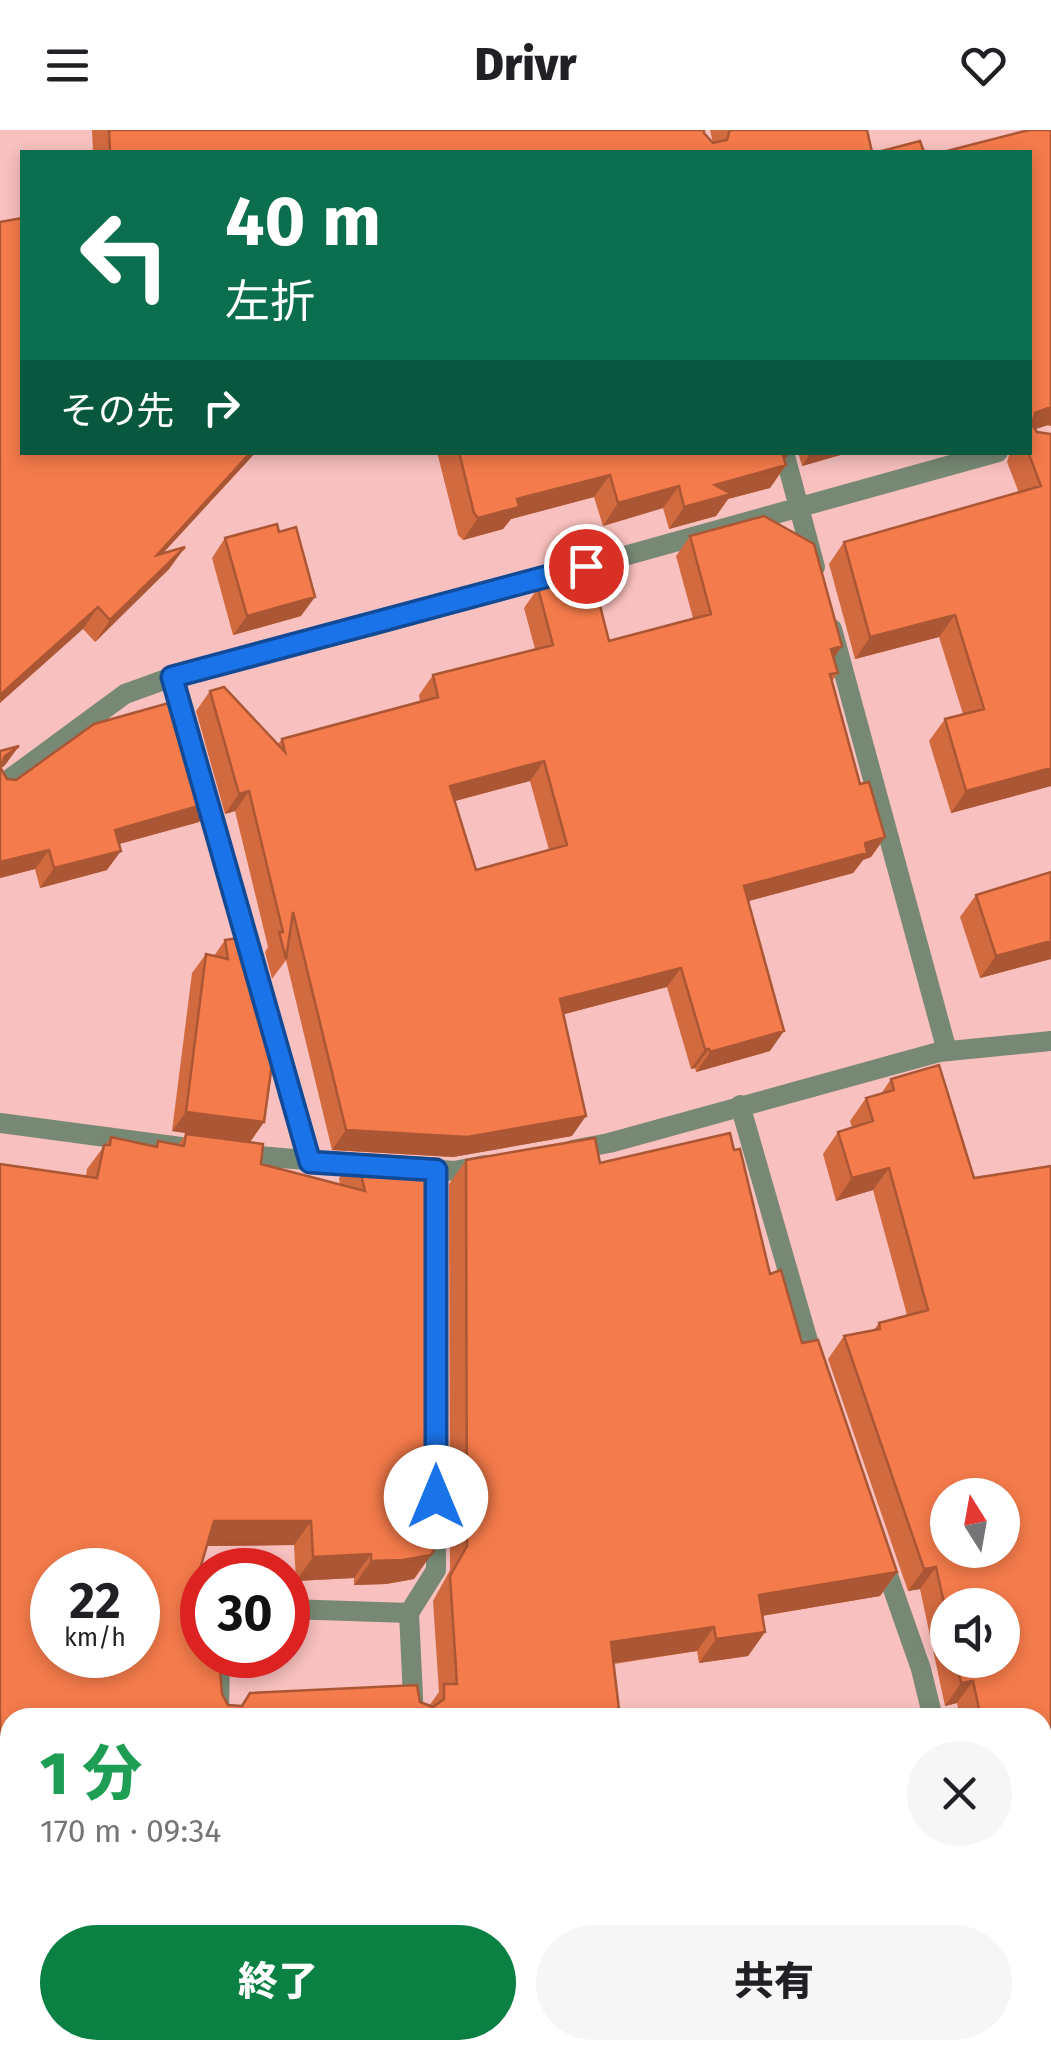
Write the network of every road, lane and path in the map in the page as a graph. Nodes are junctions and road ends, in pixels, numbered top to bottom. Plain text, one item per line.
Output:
1 (785, 455) edge
2 (987, 455) edge
3 (799, 506) junction
4 (172, 677) junction
5 (0, 786) edge
6 (1051, 1041) edge
7 (947, 1052) junction
8 (740, 1105) junction
9 (0, 1123) edge
10 (551, 1154) edge
11 (512, 1160) edge
12 (310, 1162) junction
13 (820, 1380) edge
14 (436, 1494) edge
15 (876, 1542) edge
16 (310, 1610) edge
17 (409, 1613) junction
18 (220, 1678) edge
19 (219, 1708) edge
20 (414, 1708) edge
21 (931, 1708) edge

1 - 3 street
2 - 3 street
3 - 4 street
3 - 7 street
4 - 5 street
4 - 12 street
6 - 7 street
7 - 8 street
8 - 10 street
8 - 13 street
9 - 12 street
11 - 12 street
14 - 17 street
15 - 21 street
16 - 17 street
17 - 20 street
18 - 19 street

